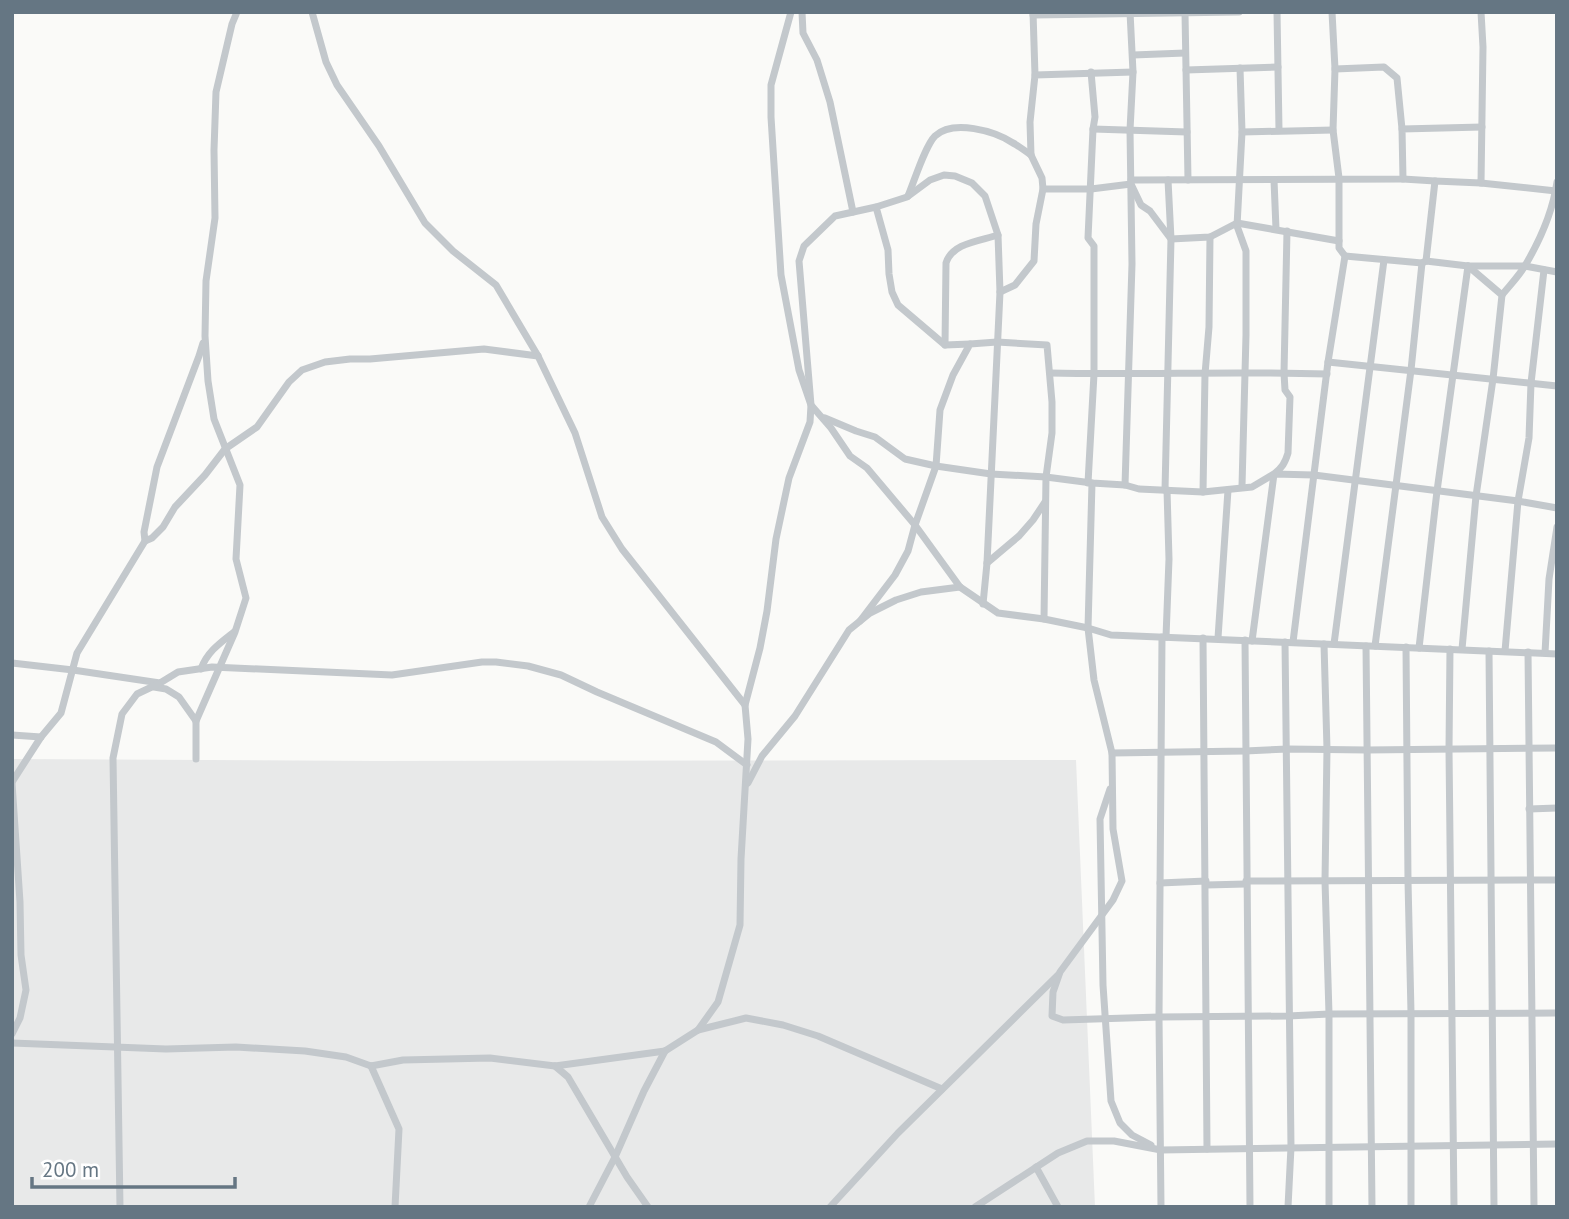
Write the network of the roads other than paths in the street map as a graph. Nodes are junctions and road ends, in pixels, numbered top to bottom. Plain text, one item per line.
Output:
1 (237, 12) edge
2 (312, 12) edge
3 (791, 12) edge
4 (803, 12) edge
5 (1239, 12) edge
6 (1277, 12) edge
7 (1332, 12) edge
8 (1481, 12) edge
9 (1033, 13) edge
10 (1130, 13) edge
11 (1185, 13) edge
12 (1185, 53) junction
13 (1133, 55) junction
14 (1279, 67) junction
15 (1240, 68) junction
16 (1186, 69) junction
17 (1335, 69) junction
18 (1091, 72) junction
19 (1133, 72) junction
20 (1035, 75) junction
21 (1482, 127) junction
22 (1093, 129) junction
23 (1402, 129) junction
24 (1130, 130) junction
25 (1279, 130) junction
26 (1333, 130) junction
27 (1187, 132) junction
28 (1242, 132) junction
29 (1031, 155) junction
30 (1339, 178) junction
31 (1403, 179) junction
32 (1168, 180) junction
33 (1188, 180) junction
34 (1240, 180) junction
35 (1274, 180) junction
36 (1436, 181) junction
37 (1131, 182) junction
38 (1481, 183) junction
39 (1556, 187) edge
40 (1043, 189) junction
41 (1091, 189) junction
42 (907, 197) junction
43 (876, 208) junction
44 (853, 212) junction
45 (1237, 223) junction
46 (1276, 229) junction
47 (1287, 231) junction
48 (998, 235) junction
49 (1210, 237) junction
50 (1171, 239) junction
51 (1339, 241) junction
52 (1345, 256) junction
53 (1384, 260) junction
54 (1424, 262) junction
55 (1468, 266) junction
56 (1525, 266) junction
57 (1544, 270) junction
58 (1557, 272) edge
59 (1000, 292) junction
60 (1502, 295) junction
61 (205, 336) junction
62 (997, 342) junction
63 (970, 344) junction
64 (945, 345) junction
65 (538, 356) junction
66 (1328, 362) junction
67 (1370, 366) junction
68 (1410, 370) junction
69 (1050, 373) junction
70 (1245, 373) junction
71 (1284, 373) junction
72 (1094, 374) junction
73 (1128, 374) junction
74 (1168, 374) junction
75 (1205, 374) junction
76 (1327, 374) junction
77 (1452, 375) junction
78 (1493, 379) junction
79 (1531, 383) junction
80 (1557, 386) edge
81 (811, 405) junction
82 (821, 416) junction
83 (225, 449) junction
84 (936, 466) junction
85 (991, 474) junction
86 (1274, 474) junction
87 (1314, 475) junction
88 (1045, 477) junction
89 (1356, 481) junction
90 (1090, 483) junction
91 (1125, 485) junction
92 (1395, 485) junction
93 (1242, 486) junction
94 (1166, 490) junction
95 (1228, 490) junction
96 (1437, 491) junction
97 (1203, 492) junction
98 (1476, 496) junction
99 (1045, 501) junction
100 (1518, 501) junction
101 (1557, 508) edge
102 (915, 525) junction
103 (1557, 527) edge
104 (145, 541) junction
105 (987, 563) junction
106 (960, 587) junction
107 (983, 604) junction
108 (1044, 619) junction
109 (860, 621) junction
110 (1088, 628) junction
111 (235, 632) junction
112 (1164, 637) junction
113 (1218, 638) junction
114 (1203, 639) junction
115 (1249, 640) junction
116 (1289, 642) junction
117 (1324, 644) junction
118 (1334, 644) junction
119 (1371, 646) junction
120 (1406, 647) junction
121 (1419, 648) junction
122 (1450, 649) junction
123 (1462, 649) junction
124 (1489, 651) junction
125 (1505, 651) junction
126 (1528, 652) junction
127 (1545, 653) junction
128 (1557, 654) edge
129 (12, 663) edge
130 (219, 668) junction
131 (201, 669) junction
132 (73, 670) junction
133 (157, 685) junction
134 (745, 705) junction
135 (196, 720) junction
136 (12, 735) edge
137 (41, 737) junction
138 (1528, 748) junction
139 (1557, 748) edge
140 (1288, 749) junction
141 (1327, 749) junction
142 (1449, 749) junction
143 (1490, 749) junction
144 (1367, 750) junction
145 (1406, 750) junction
146 (1204, 751) junction
147 (1245, 751) junction
148 (1160, 752) junction
149 (1112, 753) junction
150 (196, 759) dead end
151 (747, 765) junction
152 (1112, 781) junction
153 (12, 783) edge
154 (746, 787) junction
155 (1557, 808) edge
156 (1529, 809) junction
157 (1450, 880) junction
158 (1491, 880) junction
159 (1530, 880) junction
160 (1557, 880) edge
161 (1288, 881) junction
162 (1325, 881) junction
163 (1368, 881) junction
164 (1408, 881) junction
165 (1160, 883) junction
166 (1206, 883) junction
167 (1246, 883) junction
168 (1101, 917) junction
169 (1060, 972) junction
170 (1492, 1012) junction
171 (1531, 1012) junction
172 (1370, 1013) junction
173 (1411, 1013) junction
174 (1452, 1013) junction
175 (1557, 1013) edge
176 (1329, 1014) junction
177 (1248, 1016) junction
178 (1288, 1016) junction
179 (1159, 1017) junction
180 (1206, 1017) junction
181 (1104, 1019) junction
182 (698, 1030) junction
183 (12, 1034) edge
184 (12, 1043) edge
185 (118, 1046) junction
186 (665, 1051) junction
187 (371, 1066) junction
188 (555, 1066) junction
189 (942, 1089) junction
190 (1557, 1144) edge
191 (1533, 1145) junction
192 (1411, 1146) junction
193 (1454, 1146) junction
194 (1493, 1146) junction
195 (1291, 1147) junction
196 (1328, 1147) junction
197 (1371, 1147) junction
198 (1208, 1149) junction
199 (1250, 1149) junction
200 (1161, 1150) junction
201 (615, 1157) junction
202 (1036, 1167) junction
203 (120, 1207) edge
204 (395, 1207) edge
205 (589, 1207) edge
206 (648, 1207) edge
207 (830, 1207) edge
208 (975, 1207) edge
209 (1058, 1207) edge
210 (1161, 1207) edge
211 (1250, 1207) edge
212 (1288, 1207) edge
213 (1329, 1207) edge
214 (1372, 1207) edge
215 (1411, 1207) edge
216 (1454, 1207) edge
217 (1494, 1207) edge
218 (1534, 1207) edge

1 - 61 street
2 - 65 street
3 - 81 street
4 - 44 street
5 - 11 street
6 - 14 street
7 - 17 street
8 - 21 street
9 - 10 street
9 - 20 street
10 - 11 street
10 - 13 street
11 - 12 street
12 - 13 street
12 - 16 street
13 - 19 street
14 - 15 street
14 - 25 street
15 - 16 street
15 - 28 street
16 - 27 street
17 - 23 street
17 - 26 street
18 - 19 street
18 - 20 street
18 - 22 street
19 - 24 street
20 - 29 street
21 - 23 street
21 - 38 street
22 - 24 street
22 - 41 street
23 - 31 street
24 - 27 street
24 - 37 street
25 - 26 street
25 - 28 street
26 - 30 street
27 - 33 street
28 - 34 street
29 - 40 street
29 - 42 street
30 - 31 street
30 - 35 street
30 - 51 street
31 - 36 street
32 - 33 street
32 - 37 street
32 - 50 street
33 - 34 street
34 - 35 street
34 - 45 street
35 - 46 street
36 - 38 street
36 - 54 street
37 - 41 street
37 - 50 street
37 - 73 street
38 - 39 street
39 - 56 street
40 - 41 street
40 - 59 street
41 - 72 street
42 - 43 street
42 - 48 street
43 - 44 street
43 - 64 street
44 - 81 street
45 - 46 street
45 - 49 street
45 - 70 street
46 - 47 street
47 - 51 street
47 - 71 street
48 - 59 street
48 - 64 street
49 - 50 street
49 - 75 street
50 - 74 street
51 - 52 street
52 - 53 street
52 - 66 street
53 - 54 street
53 - 67 street
54 - 55 street
54 - 68 street
55 - 56 street
55 - 60 street
55 - 77 street
56 - 57 street
56 - 60 street
57 - 58 street
57 - 79 street
59 - 62 street
60 - 78 street
61 - 83 street
61 - 104 street
62 - 63 street
62 - 69 street
62 - 85 street
63 - 64 street
63 - 84 street
65 - 83 street
65 - 134 street
66 - 67 street
66 - 76 street
67 - 68 street
67 - 89 street
68 - 77 street
68 - 92 street
69 - 72 street
69 - 88 street
70 - 71 street
70 - 75 street
70 - 93 street
71 - 76 street
71 - 86 street
72 - 73 street
72 - 90 street
73 - 74 street
73 - 91 street
74 - 75 street
74 - 94 street
75 - 97 street
76 - 87 street
77 - 78 street
77 - 96 street
78 - 79 street
78 - 98 street
79 - 80 street
79 - 100 street
81 - 82 street
81 - 134 street
82 - 84 street
82 - 102 street
83 - 104 street
83 - 111 street
84 - 85 street
84 - 102 street
85 - 88 street
85 - 105 street
86 - 87 street
86 - 93 street
86 - 115 street
87 - 89 street
87 - 116 street
88 - 90 street
88 - 99 street
89 - 92 street
89 - 118 street
90 - 91 street
90 - 110 street
91 - 94 street
92 - 96 street
92 - 119 street
93 - 95 street
94 - 97 street
94 - 112 street
95 - 97 street
95 - 113 street
96 - 98 street
96 - 121 street
98 - 100 street
98 - 123 street
99 - 105 street
99 - 108 street
100 - 101 street
100 - 125 street
102 - 106 street
102 - 109 street
103 - 127 street
104 - 132 street
105 - 107 street
106 - 107 street
106 - 109 street
107 - 108 street
108 - 110 street
109 - 154 street
110 - 112 street
110 - 149 street
111 - 130 street
111 - 131 street
112 - 114 street
112 - 148 street
113 - 114 street
113 - 115 street
114 - 146 street
115 - 116 street
115 - 147 street
116 - 117 street
116 - 140 street
117 - 118 street
117 - 141 street
118 - 119 street
119 - 120 street
119 - 144 street
120 - 121 street
120 - 145 street
121 - 122 street
122 - 123 street
122 - 142 street
123 - 124 street
124 - 125 street
124 - 143 street
125 - 126 street
126 - 127 street
126 - 138 street
127 - 128 street
129 - 132 street
130 - 131 street
130 - 135 street
130 - 151 street
131 - 133 street
132 - 133 street
132 - 137 street
133 - 135 street
133 - 185 street
134 - 151 street
135 - 150 street
136 - 137 street
137 - 153 street
138 - 139 street
138 - 143 street
138 - 156 street
140 - 141 street
140 - 147 street
140 - 161 street
141 - 144 street
141 - 162 street
142 - 143 street
142 - 145 street
142 - 157 street
143 - 158 street
144 - 145 street
144 - 163 street
145 - 164 street
146 - 147 street
146 - 148 street
146 - 166 street
147 - 167 street
148 - 149 street
148 - 165 street
149 - 152 street
151 - 154 street
152 - 168 street
152 - 168 street
153 - 183 street
154 - 182 street
155 - 156 street
156 - 159 street
157 - 158 street
157 - 164 street
157 - 174 street
158 - 159 street
158 - 170 street
159 - 160 street
159 - 171 street
161 - 162 street
161 - 167 street
161 - 178 street
162 - 163 street
162 - 176 street
163 - 164 street
163 - 172 street
164 - 173 street
165 - 166 street
165 - 179 street
166 - 167 street
166 - 180 street
167 - 177 street
168 - 169 street
168 - 181 street
169 - 181 street
169 - 189 street
170 - 171 street
170 - 174 street
170 - 194 street
171 - 175 street
171 - 191 street
172 - 173 street
172 - 176 street
172 - 197 street
173 - 174 street
173 - 192 street
174 - 193 street
176 - 178 street
176 - 196 street
177 - 178 street
177 - 180 street
177 - 199 street
178 - 195 street
179 - 180 street
179 - 181 street
179 - 200 street
180 - 198 street
181 - 200 street
182 - 186 street
182 - 189 street
184 - 185 street
185 - 187 street
185 - 203 street
186 - 188 street
186 - 201 street
187 - 188 street
187 - 204 street
188 - 201 street
189 - 207 street
190 - 191 street
191 - 194 street
191 - 218 street
192 - 193 street
192 - 197 street
192 - 215 street
193 - 194 street
193 - 216 street
194 - 217 street
195 - 196 street
195 - 199 street
195 - 212 street
196 - 197 street
196 - 213 street
197 - 214 street
198 - 199 street
198 - 200 street
199 - 211 street
200 - 202 street
200 - 210 street
201 - 205 street
201 - 206 street
202 - 208 street
202 - 209 street

